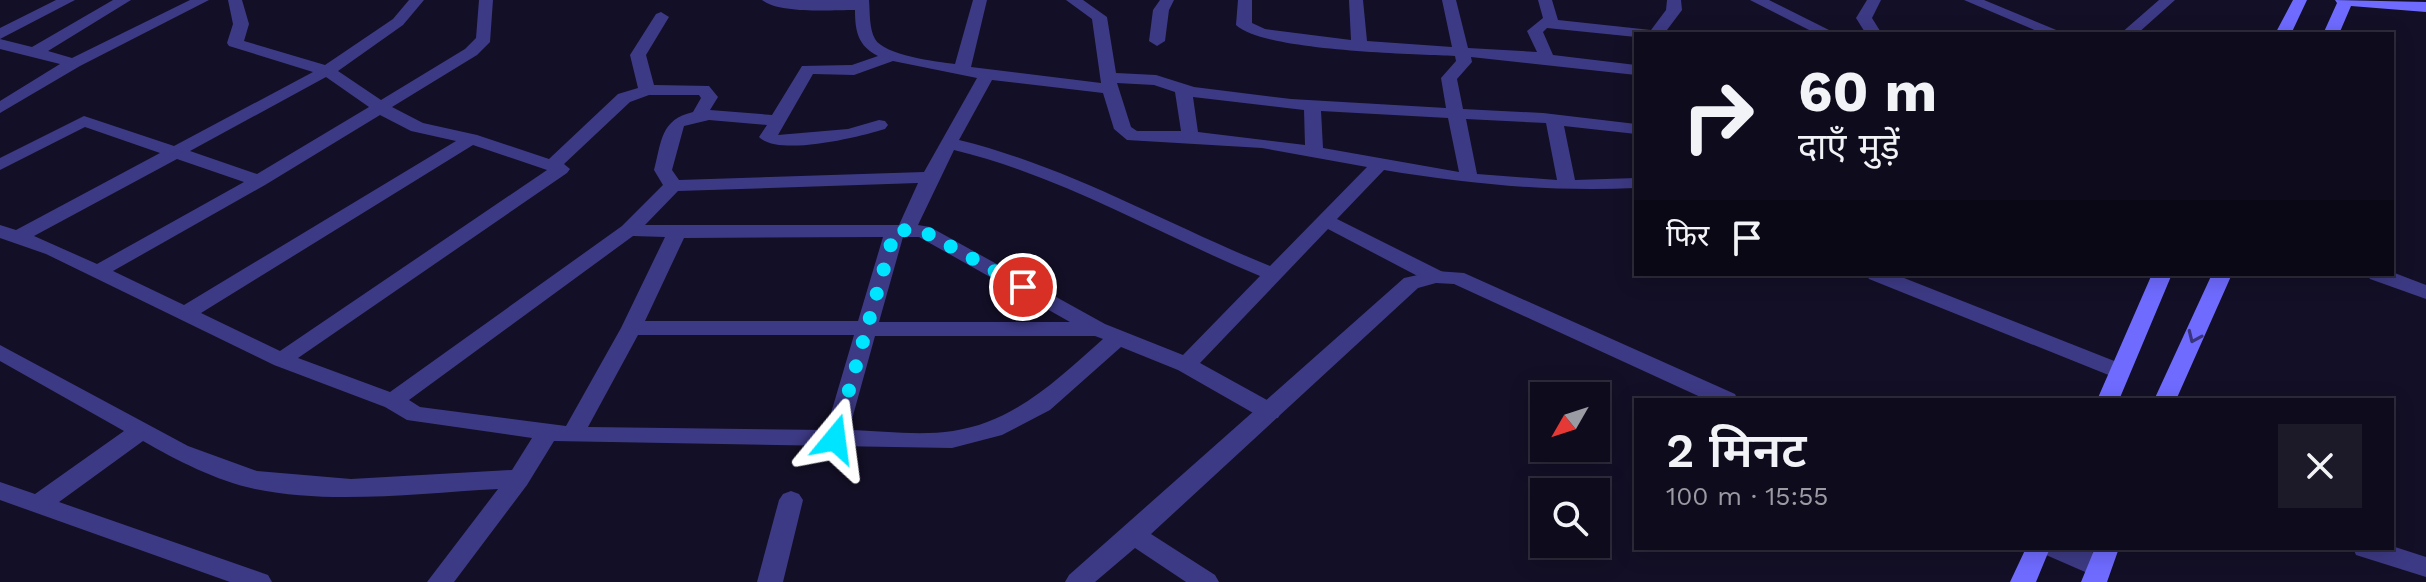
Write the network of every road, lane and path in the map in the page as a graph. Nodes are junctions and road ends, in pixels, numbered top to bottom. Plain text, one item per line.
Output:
1 (68, 0) edge
2 (124, 0) edge
3 (202, 0) edge
4 (235, 0) edge
5 (417, 0) edge
6 (486, 0) edge
7 (769, 0) edge
8 (980, 0) edge
9 (1073, 0) edge
10 (1167, 0) edge
11 (1245, 0) edge
12 (1356, 0) edge
13 (1449, 0) edge
14 (1545, 0) edge
15 (1674, 0) edge
16 (1757, 0) edge
17 (1874, 0) edge
18 (1971, 0) edge
19 (2013, 0) edge
20 (2168, 0) edge
21 (2300, 0) edge
22 (2344, 1) edge
23 (862, 2) edge
24 (2401, 2) edge
25 (2426, 7) edge
26 (1995, 10) junction
27 (661, 17) dead end
28 (1552, 24) junction
29 (1634, 32) edge
30 (1658, 32) edge
31 (1825, 32) edge
32 (1873, 32) edge
33 (2053, 32) edge
34 (2130, 32) edge
35 (2284, 32) edge
36 (2332, 32) edge
37 (1157, 41) dead end
38 (1, 43) edge
39 (1359, 46) junction
40 (1461, 51) junction
41 (34, 53) junction
42 (892, 56) junction
43 (1547, 58) junction
44 (74, 63) junction
45 (1633, 65) edge
46 (962, 69) junction
47 (326, 71) junction
48 (988, 73) junction
49 (1109, 84) junction
50 (1183, 88) junction
51 (647, 90) junction
52 (1312, 106) junction
53 (0, 108) edge
54 (379, 109) junction
55 (1456, 113) junction
56 (699, 115) junction
57 (1554, 119) junction
58 (777, 121) junction
59 (879, 125) dead end
60 (1634, 129) edge
61 (1190, 136) junction
62 (471, 139) junction
63 (948, 143) junction
64 (176, 152) junction
65 (1314, 154) junction
66 (1380, 163) junction
67 (0, 165) edge
68 (552, 166) junction
69 (930, 177) junction
70 (1469, 179) junction
71 (259, 181) junction
72 (1634, 183) edge
73 (673, 186) junction
74 (1567, 186) junction
75 (1327, 221) junction
76 (629, 230) junction
77 (901, 230) junction
78 (677, 232) junction
79 (9, 234) edge
80 (99, 271) junction
81 (1273, 274) junction
82 (1881, 276) edge
83 (2161, 276) edge
84 (2221, 276) edge
85 (2382, 276) edge
86 (1436, 277) junction
87 (2426, 292) edge
88 (186, 313) junction
89 (631, 328) junction
90 (867, 329) junction
91 (1108, 333) junction
92 (0, 352) edge
93 (281, 360) junction
94 (1186, 365) junction
95 (2119, 371) junction
96 (1723, 398) edge
97 (2109, 398) edge
98 (2166, 398) edge
99 (393, 401) junction
100 (1270, 412) junction
101 (141, 431) junction
102 (547, 433) junction
103 (572, 435) junction
104 (835, 439) junction
105 (519, 479) junction
106 (791, 500) dead end
107 (14, 501) edge
108 (1134, 535) junction
109 (2037, 550) edge
110 (2060, 550) edge
111 (2371, 550) edge
112 (2100, 566) edge
113 (2426, 567) edge
114 (259, 582) edge
115 (440, 582) edge
116 (770, 582) edge
117 (1078, 582) edge
118 (1206, 582) edge
119 (2023, 582) edge

1 - 38 street
2 - 41 street
3 - 44 street
4 - 47 street
5 - 47 street
6 - 54 street
7 - 23 street
8 - 46 street
9 - 49 street
10 - 37 street
11 - 39 street
12 - 39 street
13 - 40 street
14 - 28 street
15 - 30 street
16 - 31 street
17 - 32 street
18 - 26 street
19 - 26 street
20 - 34 street
21 - 35 main road
22 - 24 main road
22 - 36 main road
23 - 42 street
24 - 25 main road
26 - 33 street
27 - 51 street
28 - 29 street
28 - 43 street
38 - 41 street
39 - 40 street
40 - 43 street
40 - 55 street
41 - 44 street
42 - 46 street
42 - 58 street
43 - 45 street
44 - 53 street
46 - 48 street
47 - 54 street
47 - 64 street
48 - 49 street
48 - 63 street
49 - 50 street
49 - 61 street
50 - 52 street
50 - 61 street
51 - 56 street
51 - 68 street
52 - 55 street
52 - 65 street
54 - 62 street
54 - 71 street
55 - 57 street
55 - 70 street
56 - 58 street
56 - 73 street
57 - 60 street
57 - 74 street
58 - 59 street
61 - 65 street
62 - 68 street
62 - 88 street
63 - 69 street
63 - 81 street
64 - 67 street
64 - 71 street
64 - 79 street
65 - 66 street
66 - 70 street
66 - 75 street
68 - 93 street
69 - 73 street
69 - 77 street
70 - 74 street
71 - 80 street
72 - 74 street
73 - 76 street
75 - 81 street
75 - 86 street
76 - 78 street
76 - 99 street
77 - 78 street
77 - 90 street
77 - 91 street
78 - 89 street
79 - 80 street
80 - 88 street
81 - 94 street
82 - 95 street
83 - 95 main road
84 -> 98 main road
85 - 87 street
86 - 96 street
86 - 100 street
88 - 93 street
89 - 90 street
89 - 103 street
90 - 91 street
90 - 104 street
91 - 94 street
91 - 104 street
92 - 101 street
93 - 99 street
94 - 100 street
95 - 97 main road
99 - 102 street
100 - 108 street
101 - 105 street
101 - 107 street
102 - 103 street
102 - 105 street
103 - 104 street
105 - 115 street
106 - 116 street
107 - 114 street
108 - 117 street
108 - 118 street
109 - 119 main road
110 - 112 street
111 - 113 street

